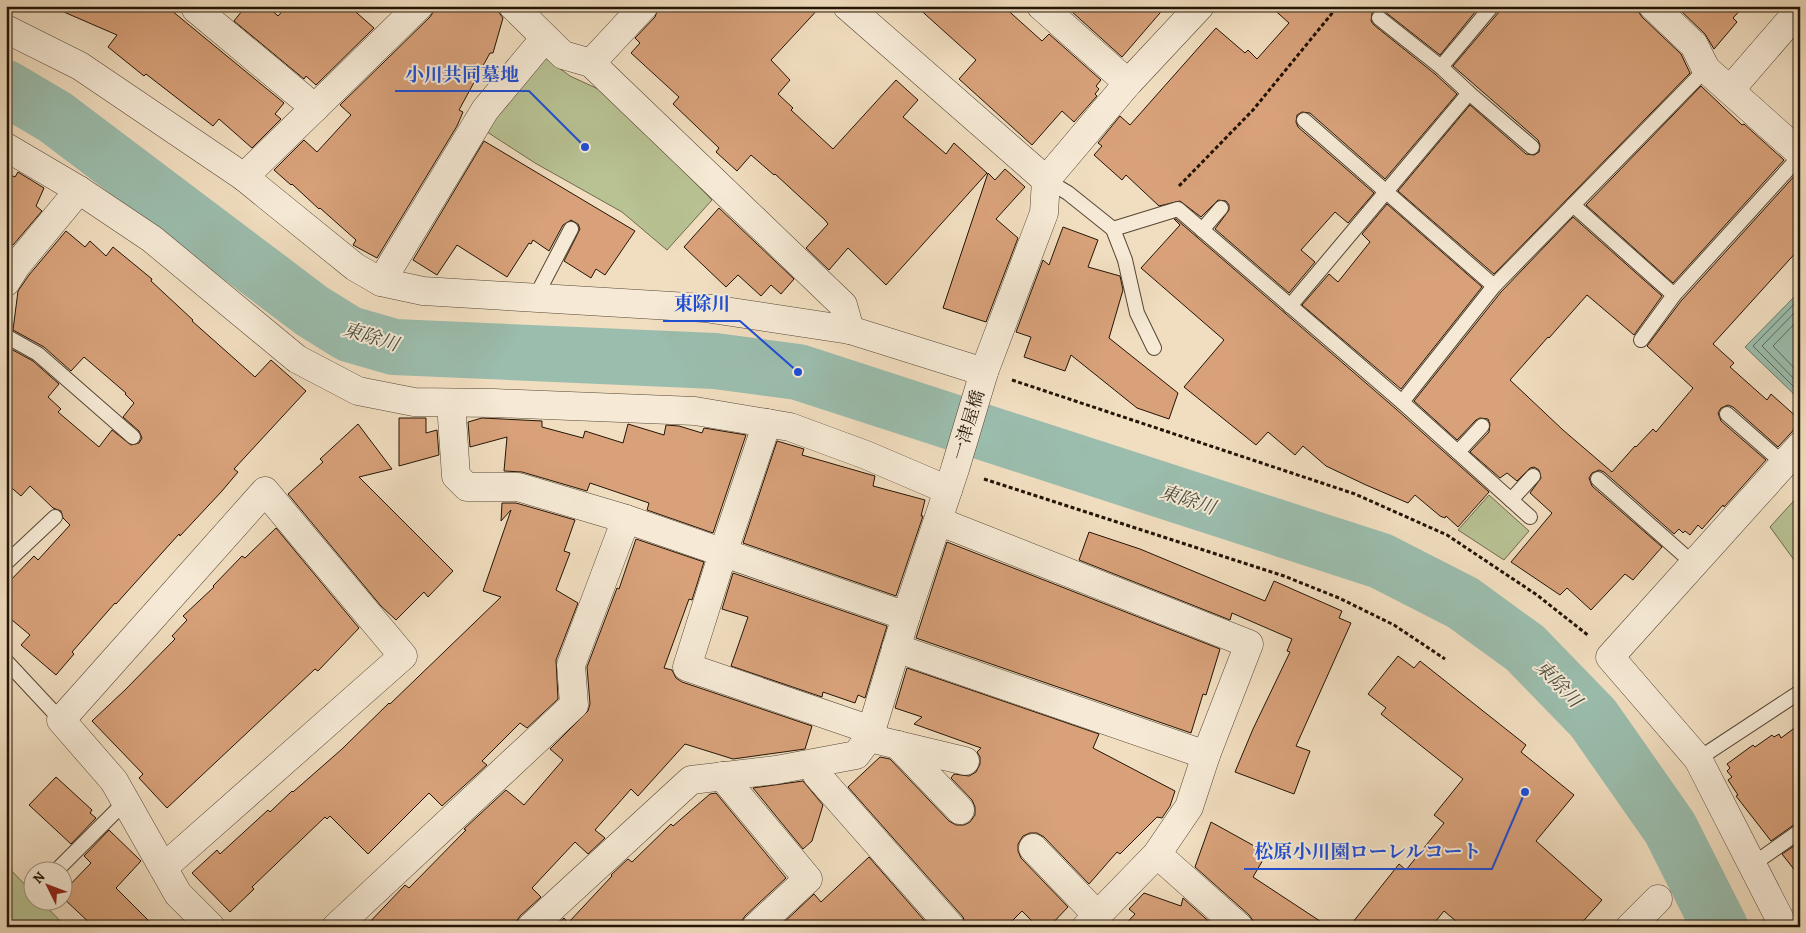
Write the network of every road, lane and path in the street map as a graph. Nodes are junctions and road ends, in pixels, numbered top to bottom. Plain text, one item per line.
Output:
1 (420, 6) edge
2 (513, 6) edge
3 (644, 6) edge
4 (847, 6) edge
5 (1041, 6) edge
6 (1200, 6) edge
7 (1338, 6) edge
8 (1492, 6) edge
9 (1653, 6) edge
10 (196, 9) dead end
11 (1800, 9) edge
12 (1379, 18) dead end
13 (6, 29) edge
14 (546, 38) junction
15 (591, 62) junction
16 (1441, 67) junction
17 (1706, 69) junction
18 (1128, 84) junction
19 (1730, 90) junction
20 (1468, 94) junction
21 (315, 108) junction
22 (1304, 120) dead end
23 (1532, 146) dead end
24 (6, 147) edge
25 (1800, 154) edge
26 (244, 177) junction
27 (1046, 180) junction
28 (79, 190) junction
29 (1385, 192) junction
30 (1574, 205) junction
31 (1220, 208) dead end
32 (1150, 218) junction
33 (571, 229) dead end
34 (1113, 229) junction
35 (1202, 230) junction
36 (6, 282) edge
37 (381, 282) junction
38 (1494, 286) junction
39 (1674, 296) junction
40 (535, 298) junction
41 (1290, 306) junction
42 (850, 330) junction
43 (6, 336) edge
44 (1641, 340) dead end
45 (1154, 348) dead end
46 (995, 375) junction
47 (1402, 402) junction
48 (451, 403) junction
49 (1727, 414) dead end
50 (767, 423) junction
51 (1482, 426) dead end
52 (133, 437) dead end
53 (1458, 452) junction
54 (1792, 455) edge
55 (1533, 476) dead end
56 (951, 479) junction
57 (1598, 479) dead end
58 (1512, 500) junction
59 (55, 517) dead end
60 (1530, 517) dead end
61 (626, 519) junction
62 (938, 521) junction
63 (723, 553) junction
64 (6, 563) edge
65 (1694, 564) junction
66 (906, 616) junction
67 (896, 648) junction
68 (1610, 657) junction
69 (1445, 659) dead end
70 (6, 661) edge
71 (1800, 692) edge
72 (61, 720) junction
73 (870, 734) junction
74 (898, 745) junction
75 (1206, 755) junction
76 (1698, 759) junction
77 (965, 760) dead end
78 (817, 775) dead end
79 (722, 776) junction
80 (126, 802) junction
81 (960, 810) dead end
82 (1800, 831) edge
83 (1033, 848) dead end
84 (1157, 854) junction
85 (68, 860) edge
86 (1752, 865) junction
87 (164, 868) junction
88 (1658, 899) dead end
89 (1092, 921) edge
90 (211, 927) edge
91 (336, 927) edge
92 (531, 927) edge
93 (756, 927) edge
94 (951, 927) edge
95 (1240, 927) edge
96 (1630, 927) edge
97 (1784, 927) edge

1 - 21 street
2 - 14 street
3 - 15 street
4 - 27 street
5 - 18 street
6 - 18 street
7 - 32 path
8 - 16 lane
9 - 17 street
10 - 21 street
11 - 19 street
12 - 16 lane
13 - 26 street
14 - 15 street
14 - 37 street
15 - 42 street
16 - 20 lane
17 - 19 street
17 - 30 lane
18 - 27 street
19 - 25 street
20 - 23 lane
20 - 29 lane
21 - 26 street
22 - 29 lane
24 - 28 street
25 - 39 lane
26 - 37 street
27 - 34 lane
27 - 46 street, 一津屋橋
28 - 36 street
28 - 48 street
29 - 38 lane
29 - 41 lane
30 - 38 lane
30 - 39 lane
31 - 35 lane
32 - 34 lane
32 - 35 lane
33 - 40 lane
34 - 45 lane
35 - 41 lane
37 - 40 street
38 - 47 lane
39 - 44 lane
40 - 42 street
41 - 47 lane
42 - 46 street
43 - 52 lane
46 - 56 street, 一津屋橋
46 - 68 path
47 - 53 lane
48 - 50 street
48 - 61 street
49 - 54 lane
50 - 56 street
50 - 63 street
51 - 53 lane
53 - 58 lane
54 - 65 street
55 - 58 lane
56 - 62 street, 一津屋橋
56 - 69 path
57 - 65 lane
58 - 60 lane
59 - 64 lane
61 - 63 street
61 - 91 street
62 - 66 street, 一津屋橋
62 - 75 street
63 - 66 street
63 - 73 street
65 - 68 street
66 - 67 street, 一津屋橋
67 - 73 street, 一津屋橋
67 - 75 street
68 - 76 street
70 - 72 lane
71 - 76 lane
72 - 80 street
72 - 87 street
73 - 74 street
73 - 79 street
74 - 77 street
74 - 81 street
75 - 84 street
76 - 86 street
78 - 94 street
79 - 92 street
79 - 93 street
80 - 85 lane
80 - 87 street
82 - 86 lane
83 - 89 street
84 - 89 street
84 - 95 street
86 - 97 street
87 - 90 street
88 - 96 street

